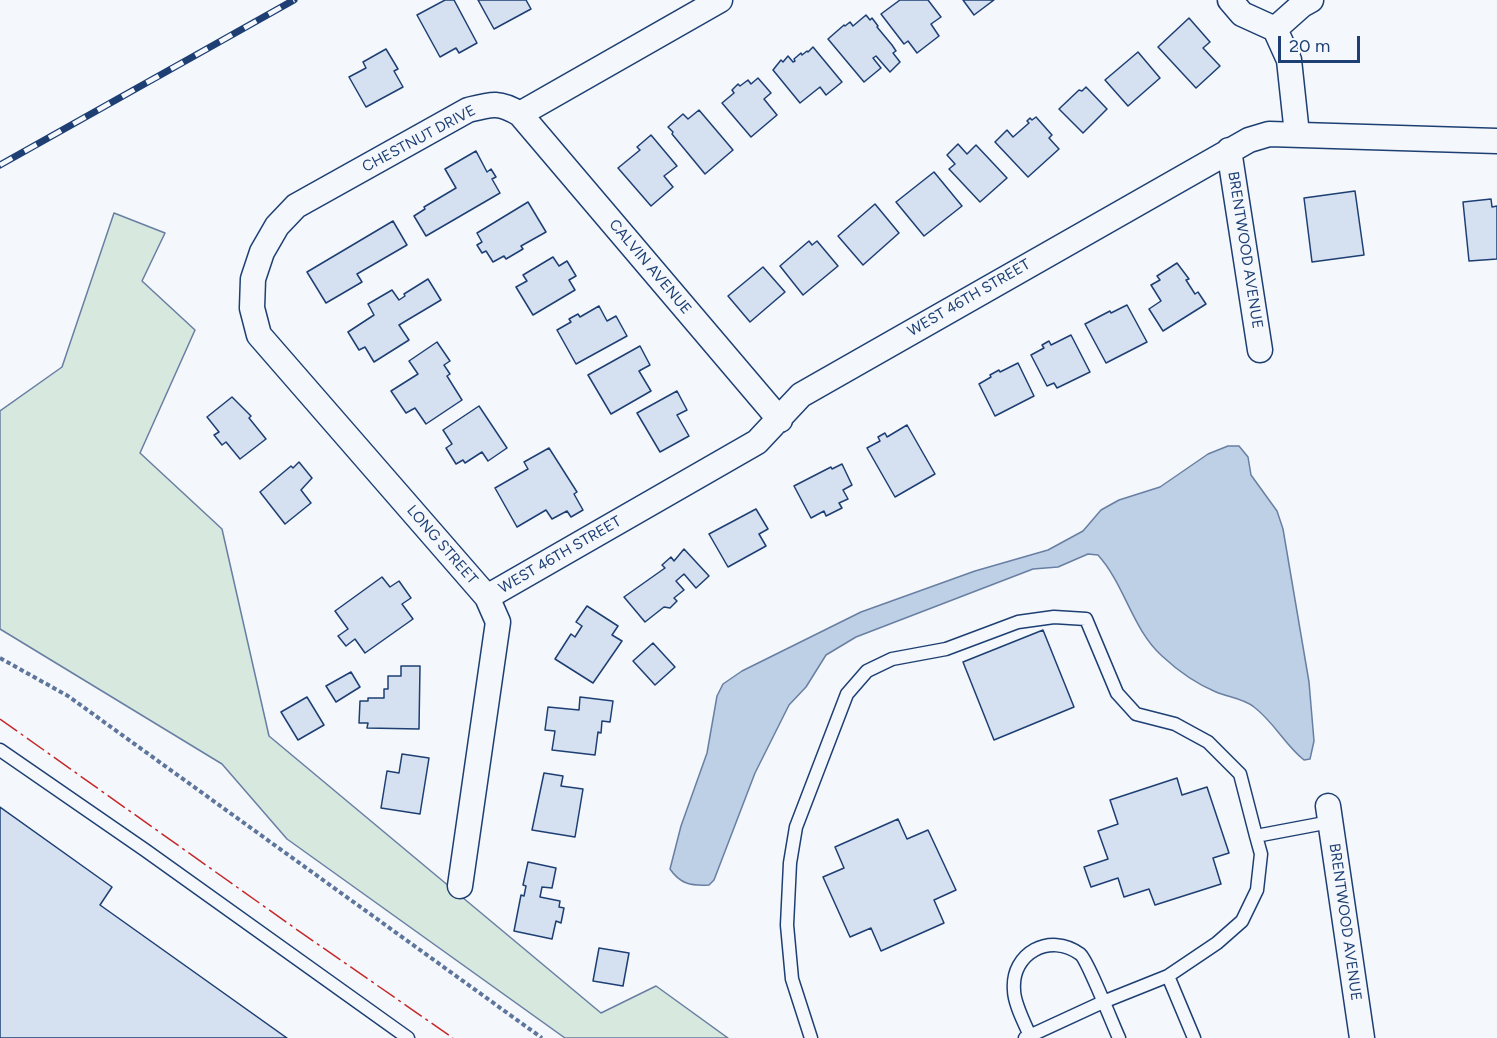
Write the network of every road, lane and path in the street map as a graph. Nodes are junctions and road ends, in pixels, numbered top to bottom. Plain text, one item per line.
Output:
1 (720, 0) edge
2 (1230, 0) edge
3 (1311, 0) edge
4 (1275, 29) junction
5 (520, 114) junction
6 (1297, 134) junction
7 (1497, 141) edge
8 (1229, 150) junction
9 (262, 252) joint
10 (1260, 350) dead end
11 (780, 420) junction
12 (487, 597) junction
13 (0, 658) edge
14 (0, 750) edge
15 (1329, 814) joint
16 (1256, 836) junction
17 (460, 886) dead end
18 (1168, 976) junction
19 (1103, 1002) junction
20 (1029, 1037) edge
21 (408, 1038) edge
22 (542, 1038) edge
23 (811, 1038) edge
24 (1119, 1038) edge
25 (1194, 1038) edge
26 (1362, 1038) edge

1 - 5 street
2 - 4 street
3 - 4 street
4 - 6 street
5 - 9 street, CHESTNUT DRIVE
5 - 11 street, CALVIN AVENUE
6 - 7 street, WEST 46TH STREET
6 - 8 street, WEST 46TH STREET
8 - 10 street, BRENTWOOD AVENUE
8 - 11 street, WEST 46TH STREET
9 - 12 street, LONG STREET
11 - 12 street, WEST 46TH STREET
12 - 17 street, LONG STREET
13 - 22 path
14 - 21 lane
15 - 16 lane
15 - 26 street, BRENTWOOD AVENUE
16 - 18 lane
16 - 23 lane
18 - 19 lane
18 - 25 lane
19 - 20 lane
19 - 20 lane
19 - 24 lane

